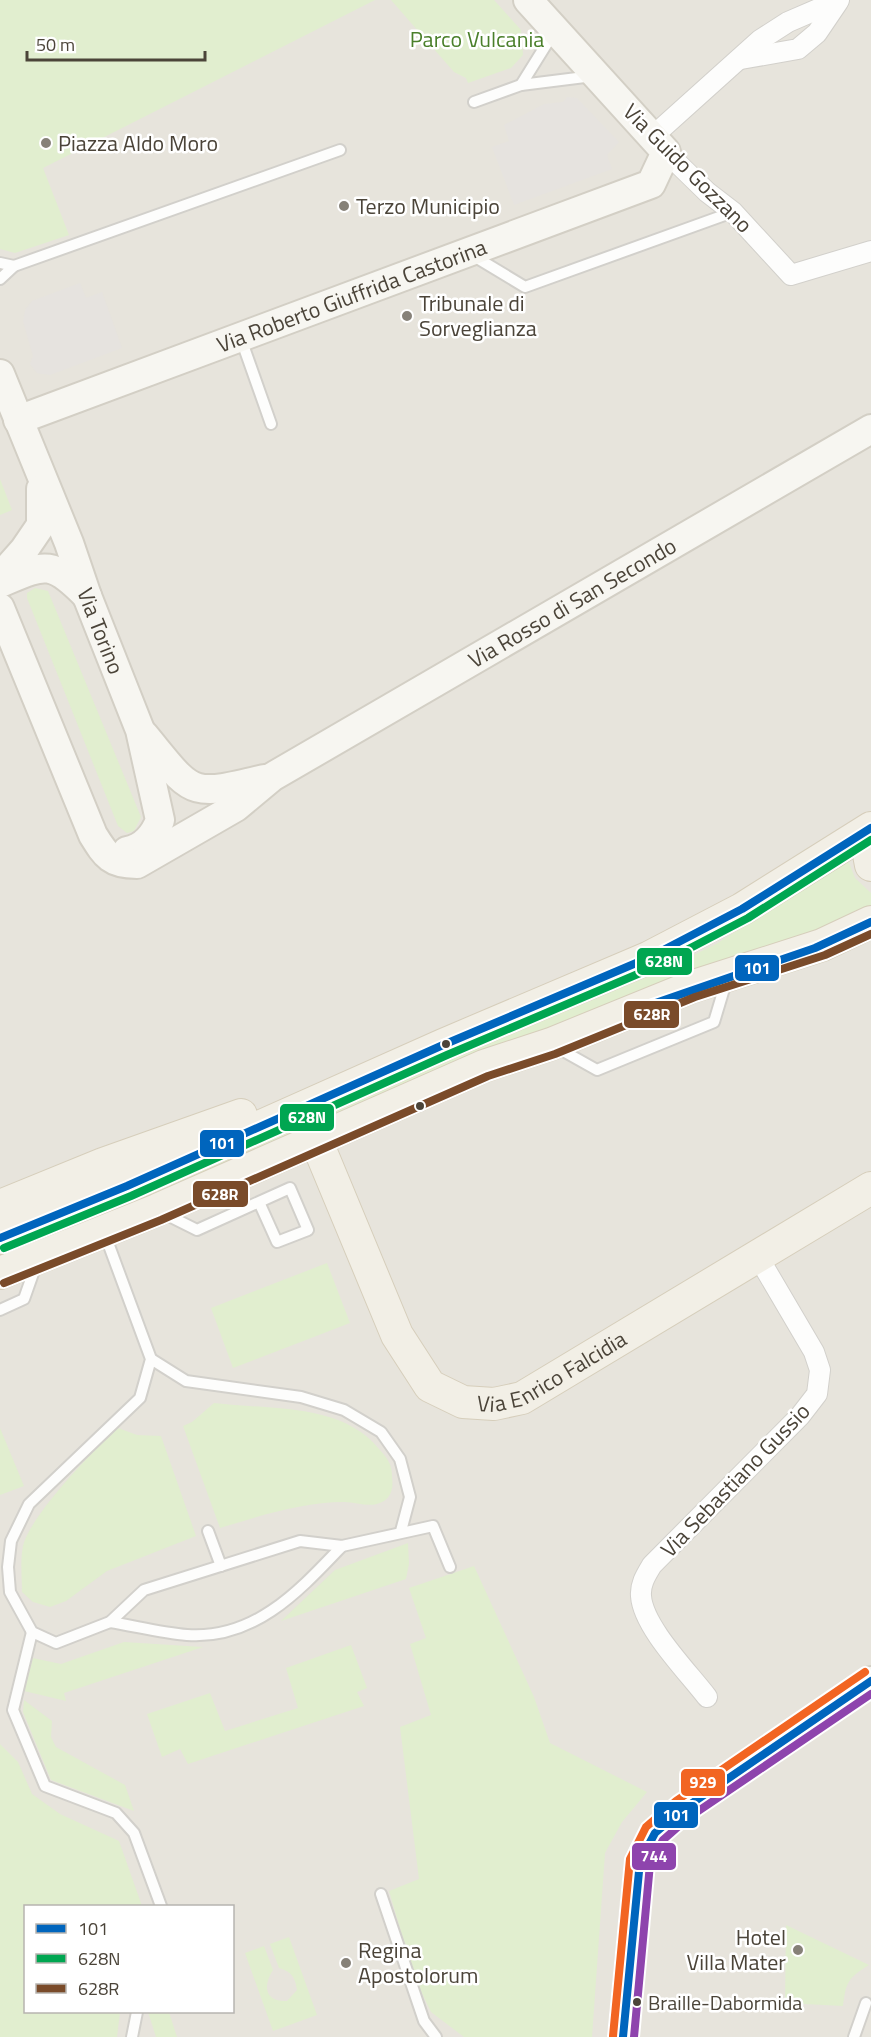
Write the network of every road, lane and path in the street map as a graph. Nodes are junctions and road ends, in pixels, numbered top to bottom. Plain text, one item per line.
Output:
1 (528, 0) edge
2 (840, 0) edge
3 (555, 30) junction
4 (739, 59) junction
5 (597, 75) junction
6 (521, 85) junction
7 (474, 102) dead end
8 (659, 144) junction
9 (340, 150) dead end
10 (733, 212) junction
11 (871, 251) edge
12 (466, 252) junction
13 (0, 263) edge
14 (14, 267) junction
15 (0, 279) edge
16 (240, 336) junction
17 (0, 374) edge
18 (18, 420) junction
19 (271, 423) dead end
20 (871, 429) edge
21 (41, 478) junction
22 (0, 577) edge
23 (0, 583) edge
24 (87, 596) junction
25 (0, 608) edge
26 (140, 730) junction
27 (272, 777) junction
28 (871, 828) edge
29 (871, 835) edge
30 (99, 845) junction
31 (871, 865) edge
32 (871, 922) edge
33 (727, 977) junction
34 (551, 1044) junction
35 (443, 1045) junction
36 (316, 1140) junction
37 (871, 1188) edge
38 (259, 1202) junction
39 (0, 1206) edge
40 (157, 1210) junction
41 (104, 1232) junction
42 (0, 1238) edge
43 (757, 1255) junction
44 (39, 1257) junction
45 (0, 1273) edge
46 (0, 1310) edge
47 (150, 1359) junction
48 (208, 1531) dead end
49 (401, 1531) junction
50 (342, 1546) junction
51 (221, 1566) junction
52 (450, 1567) dead end
53 (110, 1622) junction
54 (32, 1632) junction
55 (871, 1681) edge
56 (707, 1697) dead end
57 (381, 1894) dead end
58 (161, 1905) edge
59 (866, 2003) dead end
60 (137, 2013) edge
61 (132, 2037) edge
62 (436, 2037) edge
63 (623, 2037) edge
64 (854, 2037) edge

1 - 3 main road, Via Guido Gozzano
2 - 4 street
2 - 4 street
3 - 5 main road, Via Guido Gozzano
3 - 6 lane
4 - 8 street
5 - 6 lane
5 - 8 main road, Via Guido Gozzano
6 - 7 lane
8 - 10 street, Via Guido Gozzano
8 - 12 main road, Via Roberto Giuffrida Castorina
9 - 14 lane
10 - 11 street, Via Guido Gozzano
10 - 12 lane
12 - 16 main road, Via Roberto Giuffrida Castorina
13 - 14 lane
14 - 15 lane
16 - 18 main road, Via Roberto Giuffrida Castorina
16 - 19 lane
17 - 18 main road, Via Torino
18 - 21 main road, Via Torino
20 - 27 main road, Via Rosso di San Secondo
21 - 22 main road
21 - 24 main road, Via Torino
23 - 24 main road
24 - 26 main road, Via Torino
25 - 30 main road
26 - 27 main road
26 - 30 main road, Via Torino
27 - 30 main road
28 - 35 main road
29 - 31 main road
32 - 33 main road
33 - 34 main road
33 - 34 lane
34 - 36 main road
35 - 39 main road
35 - 42 main road
36 - 40 main road
36 - 43 main road, Via Enrico Falcidia
37 - 43 main road, Via Enrico Falcidia
38 - 38 lane
38 - 40 lane
40 - 41 main road
41 - 44 main road
41 - 47 lane
43 - 56 street, Via Sebastiano Gussio
44 - 45 main road
44 - 46 lane
47 - 49 lane
47 - 54 lane
48 - 51 lane
49 - 50 lane
49 - 52 lane
50 - 51 lane
50 - 53 lane
51 - 53 lane
53 - 54 lane
54 - 58 lane
55 - 63 main road
57 - 62 lane
59 - 64 lane
60 - 61 lane

